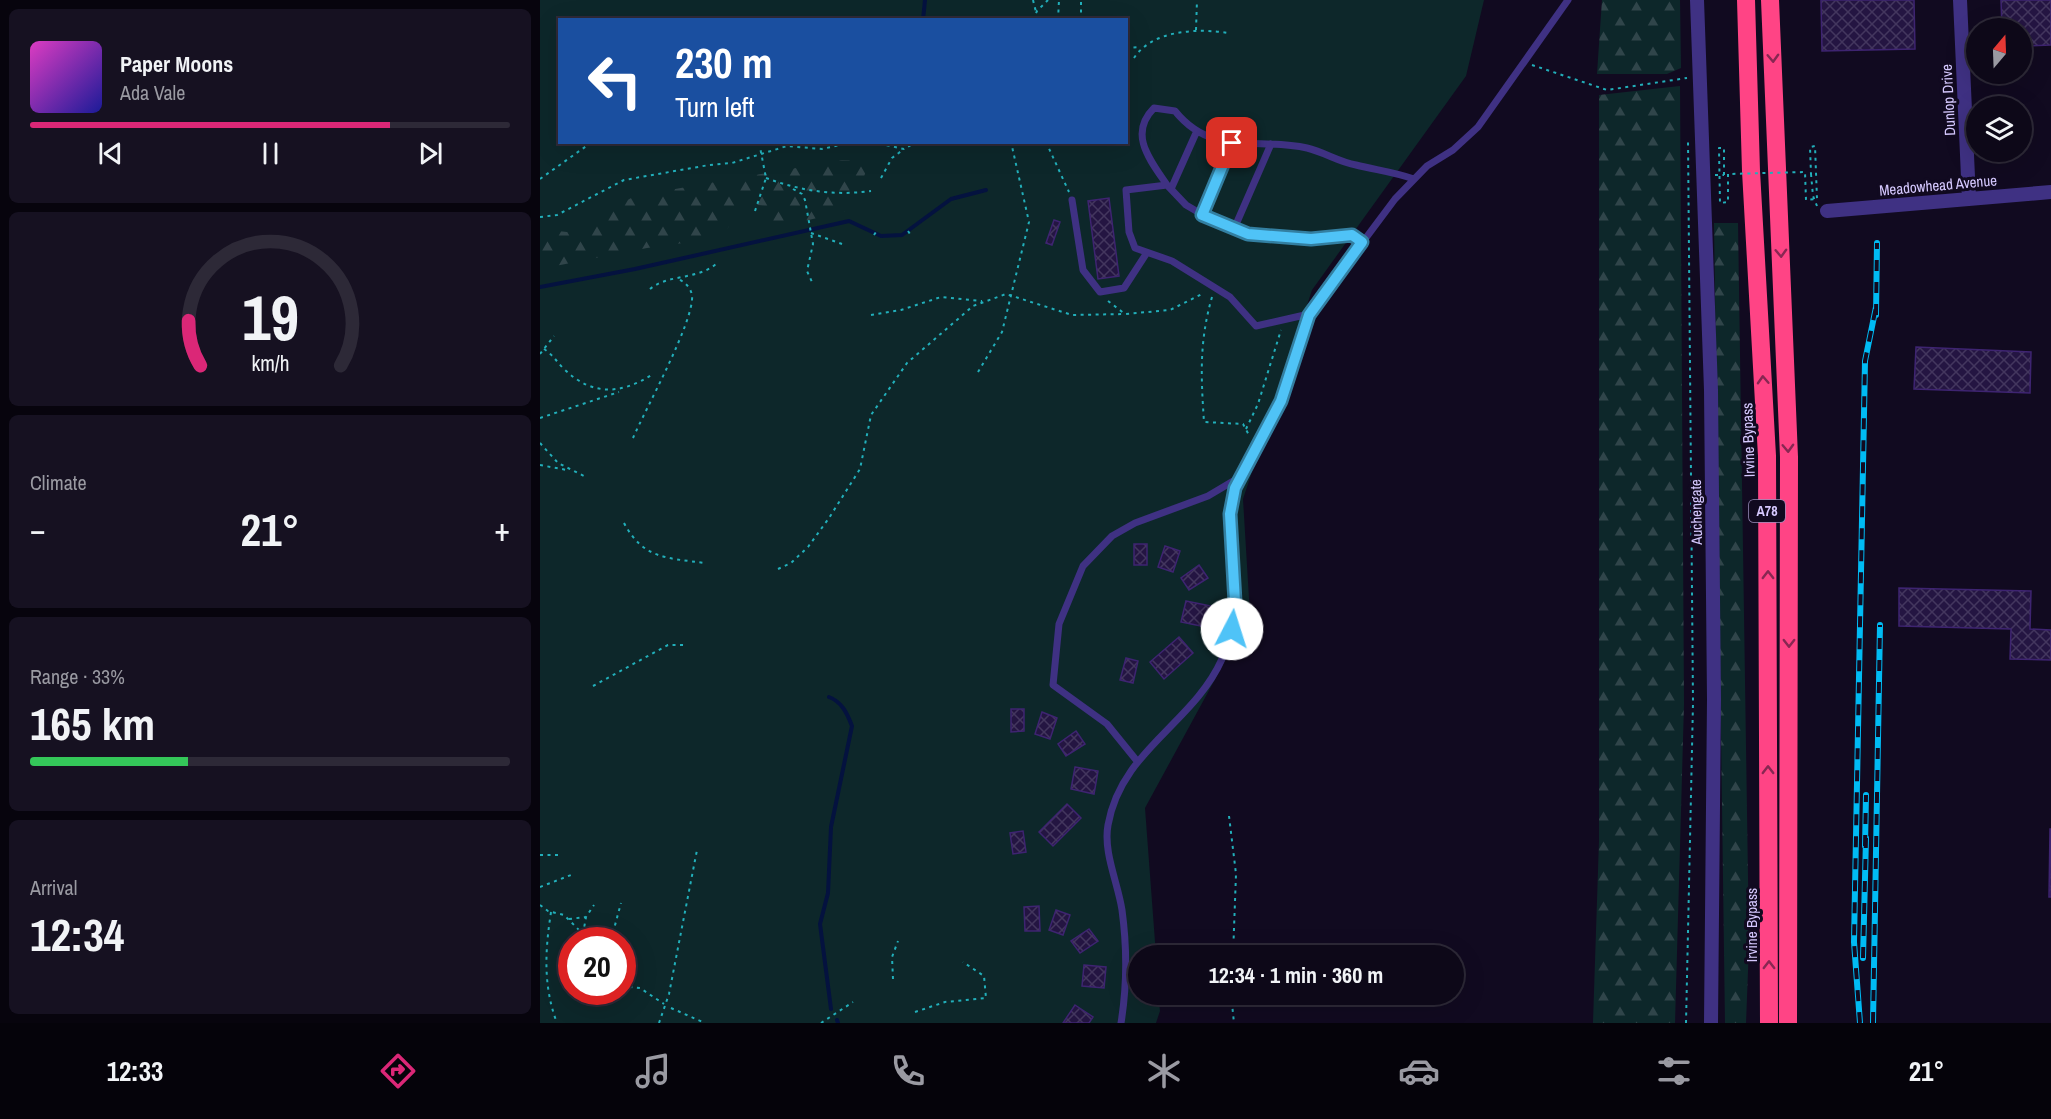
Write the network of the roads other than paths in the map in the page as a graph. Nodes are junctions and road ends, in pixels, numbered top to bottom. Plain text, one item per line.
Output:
1 (1568, 0) edge
2 (1697, 0) edge
3 (1746, 0) edge
4 (1770, 0) edge
5 (1960, 0) edge
6 (1196, 133) junction
7 (1232, 143) junction
8 (1272, 144) junction
9 (1414, 180) junction
10 (1169, 187) junction
11 (2051, 192) edge
12 (1970, 199) junction
13 (1072, 200) road end
14 (1827, 211) road end
15 (1202, 215) junction
16 (1234, 229) junction
17 (1362, 242) junction
18 (1146, 254) junction
19 (1309, 315) junction
20 (1240, 477) junction
21 (1137, 761) junction
22 (1121, 1023) edge
23 (1712, 1023) edge
24 (1769, 1023) edge
25 (1788, 1023) edge

1 - 9 lane
2 - 23 street, Auchengate
24 -> 3 highway, Irvine Bypass / A78
4 -> 25 highway, A78
5 - 12 street, Dunlop Drive
6 - 7 lane
6 - 10 lane
6 - 10 lane
7 - 8 lane
7 - 15 lane
8 - 9 lane
8 - 16 lane
9 - 17 lane
10 - 15 lane
10 - 18 lane
11 - 12 street, Meadowhead Avenue
12 - 14 street, Meadowhead Avenue
13 - 18 lane
15 - 16 lane
16 - 17 lane
17 - 19 lane
18 - 19 lane
19 - 20 lane
20 - 21 lane
20 - 21 lane
21 - 22 lane

